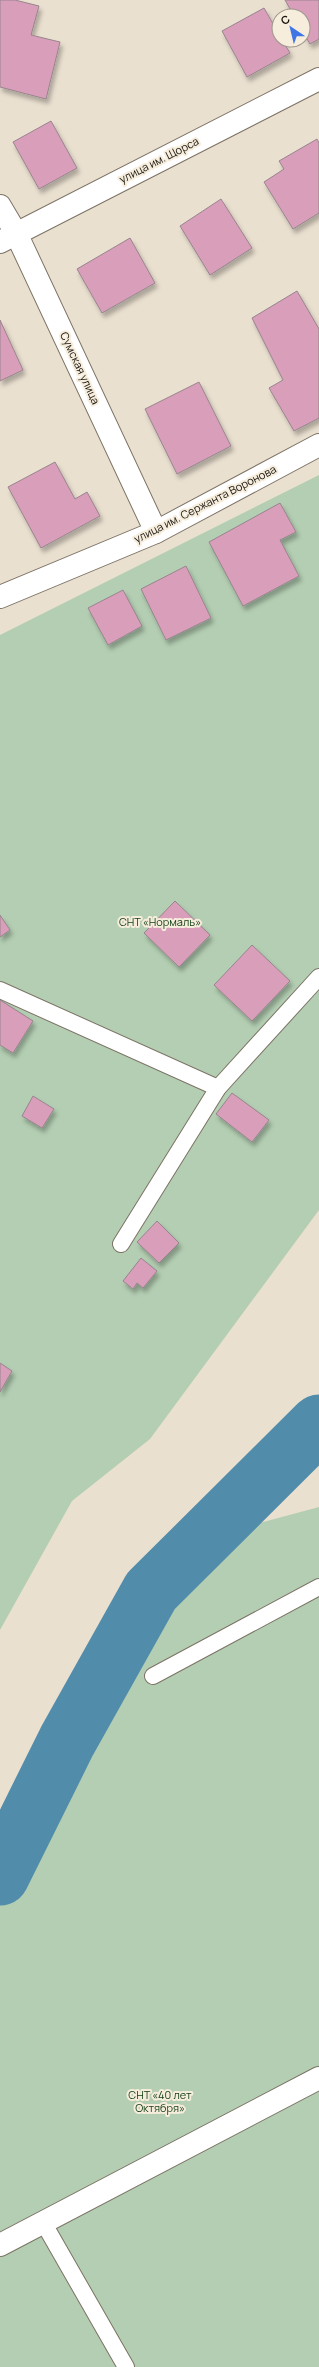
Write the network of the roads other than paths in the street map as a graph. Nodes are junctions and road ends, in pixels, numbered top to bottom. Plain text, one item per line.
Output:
1 (319, 79) edge
2 (0, 206) edge
3 (8, 238) edge
4 (319, 445) edge
5 (156, 532) junction
6 (0, 597) edge
7 (319, 977) edge
8 (0, 990) edge
9 (218, 1088) junction
10 (121, 1244) dead end
11 (319, 1587) edge
12 (153, 1676) dead end
13 (319, 2078) edge
14 (43, 2222) junction
15 (0, 2245) edge
16 (126, 2367) edge

1 - 3 street, улица им. Щорса
2 - 3 street, Сумская улица
3 - 5 street, Сумская улица
4 - 5 street, улица им. Сержанта Воронова
5 - 6 street, улица им. Сержанта Воронова
7 - 9 lane
8 - 9 lane
9 - 10 lane
11 - 12 lane
13 - 14 street
14 - 15 street
14 - 16 lane

